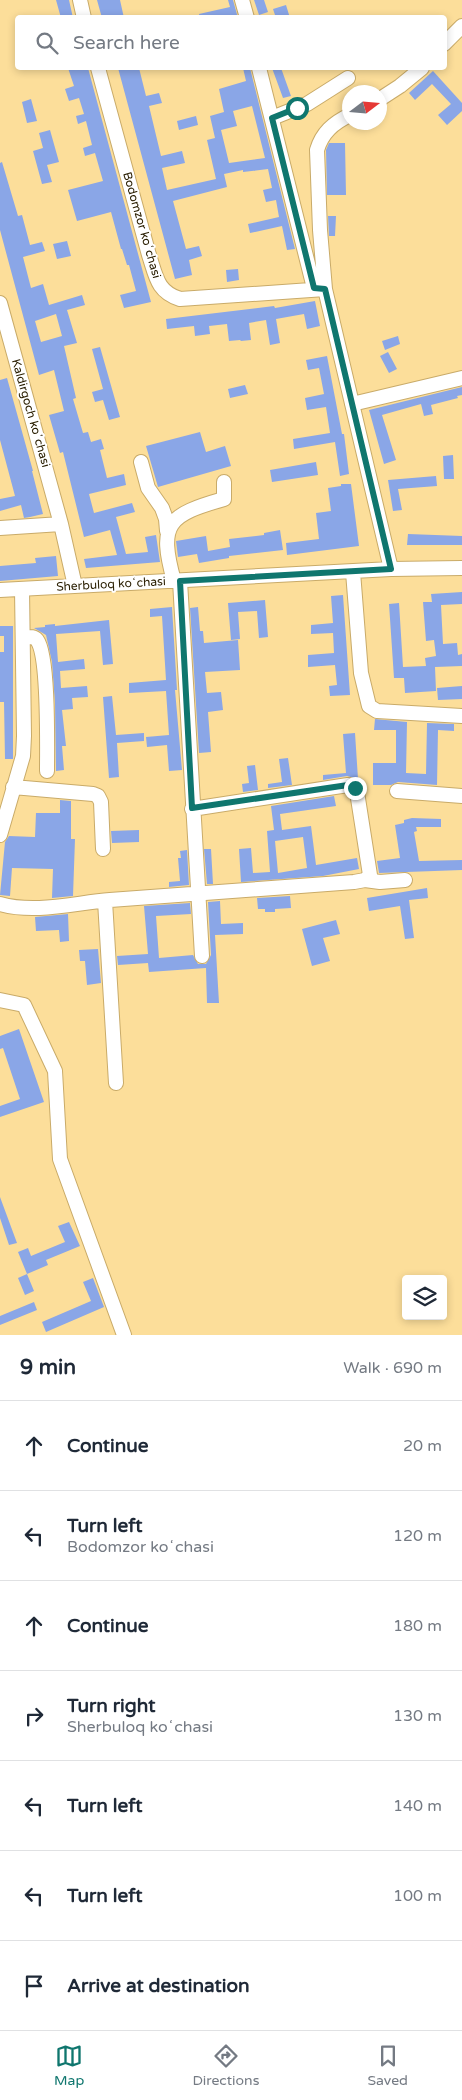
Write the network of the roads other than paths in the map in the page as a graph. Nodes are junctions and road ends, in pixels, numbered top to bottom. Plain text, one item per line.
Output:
1 (80, 0) edge
2 (242, 0) edge
3 (83, 15) edge
4 (246, 15) edge
5 (462, 26) edge
6 (447, 41) edge
7 (99, 70) edge
8 (260, 70) edge
9 (420, 70) edge
10 (348, 78) dead end
11 (387, 94) edge
12 (272, 118) junction
13 (342, 121) edge
14 (320, 288) junction
15 (0, 303) edge
16 (462, 378) edge
17 (352, 404) junction
18 (141, 462) dead end
19 (224, 482) dead end
20 (61, 524) junction
21 (0, 528) edge
22 (167, 531) junction
23 (462, 568) edge
24 (391, 569) junction
25 (353, 572) junction
26 (177, 581) junction
27 (74, 586) junction
28 (22, 589) junction
29 (0, 590) edge
30 (23, 637) junction
31 (462, 716) edge
32 (47, 771) dead end
33 (397, 791) dead end
34 (8, 792) edge
35 (462, 796) edge
36 (192, 808) junction
37 (0, 835) edge
38 (103, 849) dead end
39 (365, 880) junction
40 (404, 880) dead end
41 (197, 894) junction
42 (106, 901) junction
43 (0, 904) edge
44 (202, 956) dead end
45 (0, 1000) edge
46 (116, 1083) dead end
47 (124, 1335) edge

1 - 3 street
2 - 4 street
5 - 6 street
7 - 14 street, Bodomzor koʻchasi
8 - 12 street
9 - 11 street
10 - 12 street
12 - 14 street
13 - 14 street
14 - 17 street
15 - 20 street, Kaldirgoch koʻchasi
16 - 17 street
17 - 24 street
18 - 22 street
19 - 22 street
20 - 21 street
20 - 27 street, Kaldirgoch koʻchasi
22 - 26 street
23 - 24 street, Sherbuloq koʻchasi
24 - 25 street, Sherbuloq koʻchasi
25 - 26 street, Sherbuloq koʻchasi
25 - 31 street
26 - 27 street, Sherbuloq koʻchasi
26 - 36 street
27 - 28 street, Sherbuloq koʻchasi
28 - 29 street, Sherbuloq koʻchasi
28 - 30 street
30 - 32 street
30 - 34 street
33 - 35 street
34 - 37 street
34 - 38 street
36 - 39 street
36 - 41 street
39 - 40 street
39 - 41 street
41 - 42 street
41 - 44 street
42 - 43 street
42 - 46 street
45 - 47 street

